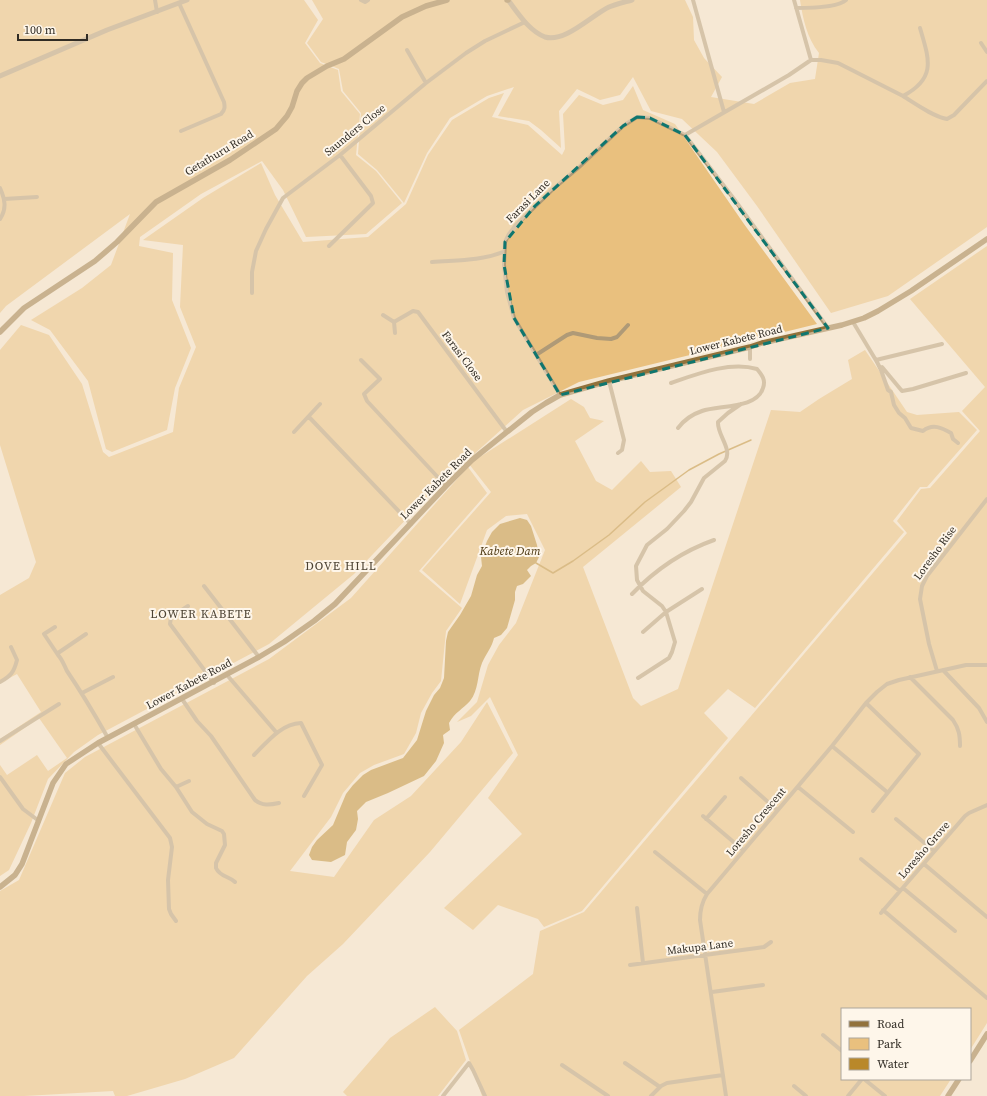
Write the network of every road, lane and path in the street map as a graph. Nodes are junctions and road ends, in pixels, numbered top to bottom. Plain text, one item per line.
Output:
1 (155, 0) edge
2 (187, 0) edge
3 (361, 0) edge
4 (368, 0) edge
5 (447, 0) edge
6 (507, 0) edge
7 (632, 0) edge
8 (693, 0) edge
9 (794, 0) edge
10 (846, 0) edge
11 (179, 3) junction
12 (796, 8) junction
13 (157, 12) junction
14 (525, 22) junction
15 (920, 28) dead end
16 (981, 43) dead end
17 (407, 50) dead end
18 (987, 52) edge
19 (811, 60) junction
20 (0, 76) edge
21 (987, 81) edge
22 (426, 83) junction
23 (903, 96) junction
24 (724, 112) junction
25 (182, 131) dead end
26 (685, 135) junction
27 (340, 155) junction
28 (0, 188) edge
29 (37, 197) dead end
30 (4, 199) junction
31 (0, 219) edge
32 (987, 239) edge
33 (329, 246) dead end
34 (503, 252) junction
35 (432, 262) dead end
36 (252, 293) dead end
37 (383, 315) dead end
38 (394, 322) junction
39 (853, 322) junction
40 (628, 326) dead end
41 (828, 328) junction
42 (0, 332) edge
43 (395, 333) dead end
44 (942, 344) dead end
45 (750, 347) junction
46 (536, 355) junction
47 (361, 360) dead end
48 (876, 360) junction
49 (750, 363) junction
50 (966, 373) dead end
51 (609, 381) junction
52 (671, 383) dead end
53 (560, 395) junction
54 (320, 404) dead end
55 (741, 404) junction
56 (309, 417) junction
57 (678, 428) dead end
58 (294, 432) dead end
59 (507, 432) junction
60 (958, 443) dead end
61 (618, 453) dead end
62 (446, 486) junction
63 (987, 499) edge
64 (411, 524) junction
65 (714, 540) dead end
66 (204, 586) dead end
67 (640, 586) junction
68 (702, 589) dead end
69 (632, 594) dead end
70 (188, 606) dead end
71 (666, 612) junction
72 (55, 627) dead end
73 (642, 632) dead end
74 (86, 634) dead end
75 (11, 647) dead end
76 (58, 654) junction
77 (259, 657) junction
78 (987, 665) edge
79 (943, 670) junction
80 (937, 671) junction
81 (227, 675) junction
82 (112, 677) dead end
83 (910, 677) junction
84 (638, 678) dead end
85 (0, 682) edge
86 (214, 683) junction
87 (82, 693) junction
88 (182, 699) junction
89 (866, 703) junction
90 (59, 704) dead end
91 (987, 722) edge
92 (134, 724) junction
93 (276, 732) junction
94 (108, 738) junction
95 (0, 741) edge
96 (98, 743) junction
97 (832, 746) junction
98 (960, 746) dead end
99 (254, 755) dead end
100 (0, 777) edge
101 (741, 778) dead end
102 (188, 781) dead end
103 (176, 787) junction
104 (798, 787) junction
105 (887, 792) junction
106 (304, 796) dead end
107 (725, 796) dead end
108 (279, 803) dead end
109 (987, 805) edge
110 (777, 810) junction
111 (873, 811) dead end
112 (896, 819) dead end
113 (39, 821) junction
114 (853, 832) dead end
115 (743, 850) junction
116 (934, 851) junction
117 (655, 852) dead end
118 (861, 859) dead end
119 (924, 864) junction
120 (235, 882) dead end
121 (0, 886) edge
122 (902, 890) junction
123 (707, 894) junction
124 (637, 908) dead end
125 (987, 917) edge
126 (176, 921) dead end
127 (955, 931) dead end
128 (771, 942) dead end
129 (706, 955) junction
130 (643, 963) junction
131 (630, 965) dead end
132 (763, 985) dead end
133 (712, 992) junction
134 (987, 998) edge
135 (987, 1034) edge
136 (823, 1035) dead end
137 (841, 1049) edge
138 (971, 1059) edge
139 (625, 1063) dead end
140 (562, 1065) dead end
141 (723, 1075) junction
142 (862, 1080) edge
143 (864, 1080) edge
144 (958, 1080) edge
145 (794, 1086) dead end
146 (660, 1087) junction
147 (443, 1096) edge
148 (485, 1096) edge
149 (608, 1096) edge
150 (651, 1096) edge
151 (726, 1096) edge
152 (806, 1096) edge
153 (848, 1096) edge
154 (885, 1096) edge
155 (948, 1096) edge

1 - 13 street
2 - 11 street
3 - 4 street
5 - 42 main road, Getathuru Road
6 - 14 street
7 - 14 street
8 - 24 street
9 - 12 street
10 - 12 street
11 - 13 street
11 - 25 street
12 - 19 street
13 - 20 street
14 - 22 street, Saunders Close
15 - 23 street
16 - 18 street
17 - 22 street
19 - 23 street
19 - 24 street
21 - 23 street
22 - 27 street, Saunders Close
24 - 26 street
26 - 34 street, Farasi Lane
26 - 41 street, Farasi Lane
27 - 33 street
27 - 36 street, Saunders Close
28 - 30 street
29 - 30 street
30 - 31 street
32 - 39 main road, Lower Kabete Road
34 - 35 street
34 - 46 street, Farasi Lane
37 - 38 street
38 - 43 street
38 - 59 street, Farasi Close
39 - 41 main road, Lower Kabete Road
39 - 48 street
40 - 46 street
41 - 45 main road, Lower Kabete Road
44 - 48 street
45 - 49 street
45 - 51 main road, Lower Kabete Road
46 - 53 street, Farasi Lane
47 - 62 street
48 - 50 street
48 - 60 street
49 - 52 street
49 - 55 street
51 - 53 main road, Lower Kabete Road
51 - 61 street
53 - 59 main road, Lower Kabete Road
54 - 56 street
55 - 57 street
55 - 67 street
56 - 58 street
56 - 64 street
59 - 62 main road, Lower Kabete Road
62 - 64 main road, Lower Kabete Road
63 - 80 street, Loresho Rise
64 - 77 main road, Lower Kabete Road
65 - 67 street
66 - 77 street
67 - 69 street
67 - 71 street
68 - 71 street
70 - 86 street
71 - 73 street
71 - 84 street
72 - 76 street
74 - 76 street
75 - 85 street
76 - 87 street
77 - 81 main road, Lower Kabete Road
78 - 79 street, Loresho Crescent
79 - 80 street, Loresho Crescent
79 - 91 street
80 - 83 street, Loresho Crescent
81 - 86 main road, Lower Kabete Road
81 - 93 street
82 - 87 street
83 - 89 street, Loresho Crescent
83 - 98 street
86 - 88 main road, Lower Kabete Road
87 - 94 street
88 - 92 main road, Lower Kabete Road
88 - 108 street
89 - 97 street, Loresho Crescent
89 - 105 street
90 - 95 street
92 - 94 main road, Lower Kabete Road
92 - 103 street
93 - 99 street
93 - 106 street
94 - 96 main road, Lower Kabete Road
96 - 113 main road, Lower Kabete Road
96 - 126 street
97 - 104 street, Loresho Crescent
97 - 105 street
100 - 113 street
101 - 110 street
102 - 103 street
103 - 120 street
104 - 110 street, Loresho Crescent
104 - 114 street
105 - 111 street
107 - 115 street
109 - 116 street, Loresho Grove
110 - 115 street, Loresho Crescent
112 - 116 street
113 - 121 main road, Lower Kabete Road
115 - 123 street, Loresho Crescent
116 - 119 street, Loresho Grove
117 - 123 street
118 - 122 street
119 - 122 street, Loresho Grove
119 - 125 street
122 - 127 street
122 - 134 street, Loresho Grove
123 - 129 street, Loresho Crescent
124 - 130 street
128 - 129 street, Makupa Lane
129 - 130 street, Makupa Lane
129 - 133 street, Loresho Crescent
130 - 131 street, Makupa Lane
132 - 133 street
133 - 141 street, Loresho Crescent
135 - 138 main road
136 - 137 street
139 - 146 street
140 - 149 street
141 - 146 street
141 - 151 street, Loresho Crescent
142 - 153 street
143 - 154 street
144 - 155 main road
145 - 152 street
146 - 150 street
147 - 148 street

